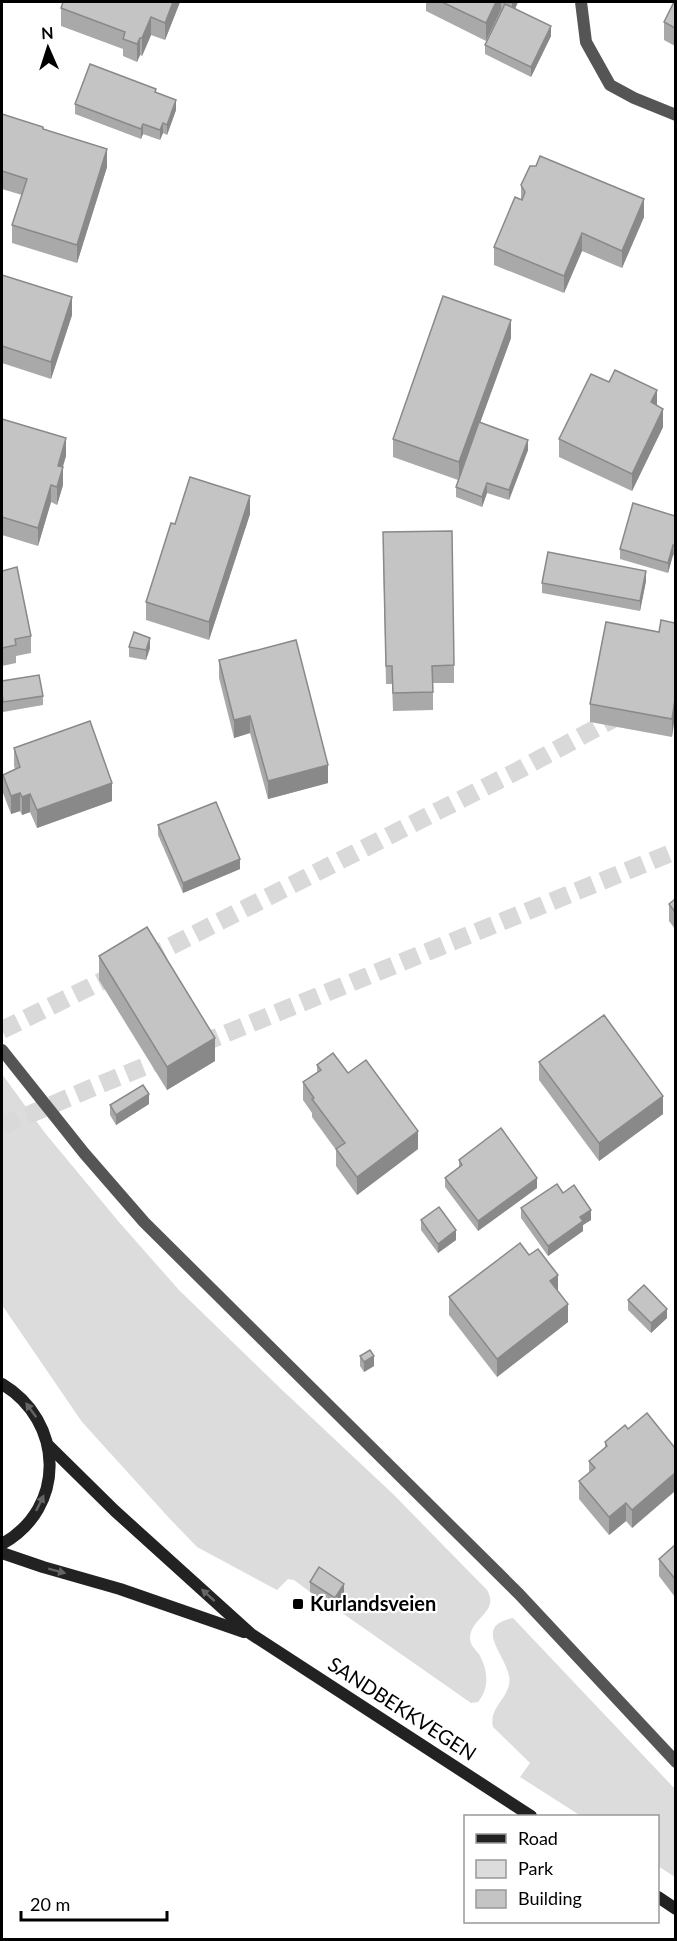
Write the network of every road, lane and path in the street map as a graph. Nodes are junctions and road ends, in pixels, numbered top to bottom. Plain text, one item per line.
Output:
1 (580, 2) edge
2 (675, 115) edge
3 (2, 1050) edge
4 (2, 1384) edge
5 (49, 1446) junction
6 (2, 1544) edge
7 (2, 1553) edge
8 (251, 1634) junction
9 (675, 1762) edge
10 (529, 1815) edge
11 (659, 1898) edge
12 (675, 1909) edge

1 - 2 lane
3 - 9 lane
5 -> 4 main road
6 -> 5 main road
8 -> 5 main road, SANDBEKKVEGEN
7 -> 8 main road, SANDBEKKVEGEN
8 - 10 main road, SANDBEKKVEGEN
11 - 12 main road

